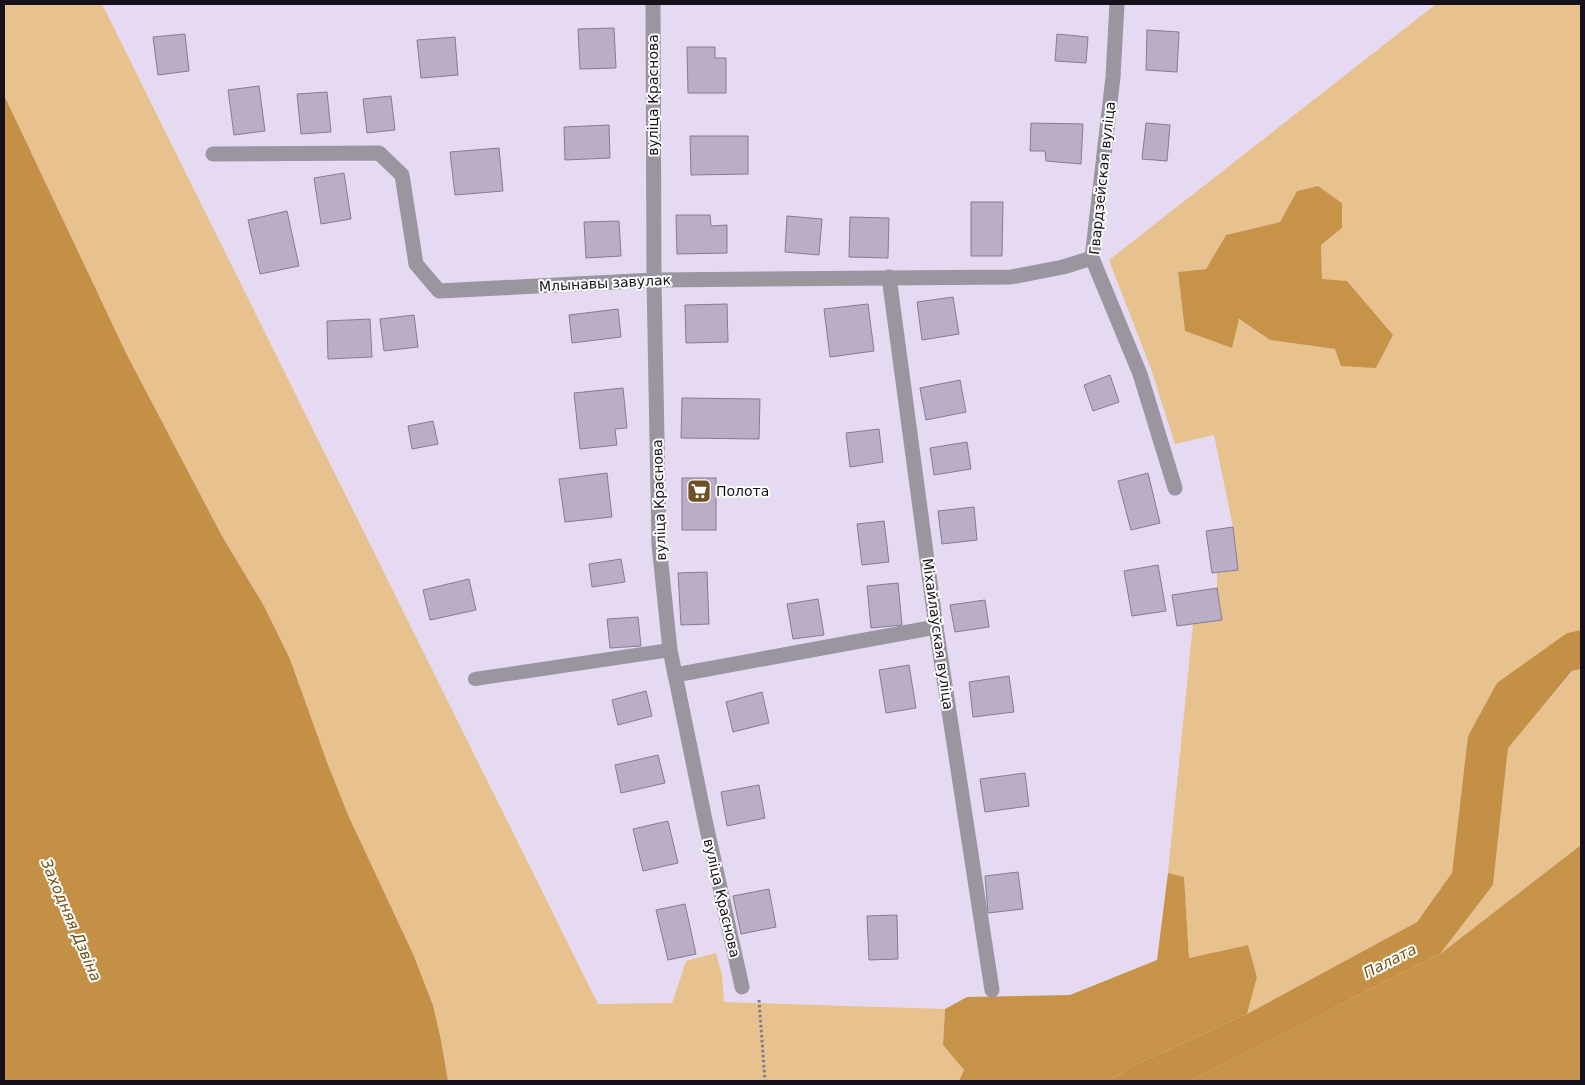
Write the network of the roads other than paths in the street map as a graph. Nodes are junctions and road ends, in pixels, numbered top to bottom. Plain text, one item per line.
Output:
1 (653, 4) edge
2 (1117, 4) edge
3 (213, 154) dead end
4 (1092, 258) junction
5 (889, 277) junction
6 (654, 280) junction
7 (1175, 488) dead end
8 (936, 627) junction
9 (670, 650) junction
10 (675, 675) junction
11 (475, 679) dead end
12 (742, 987) dead end
13 (992, 990) dead end

1 - 6 street, вуліца Краснова
2 - 4 street, Гвардзейская вуліца
3 - 6 street, Млынавы завулак
4 - 5 street, Млынавы завулак
4 - 7 street, Гвардзейская вуліца
5 - 6 street, Млынавы завулак
5 - 8 street, Міхайлаўская вуліца
6 - 9 street, вуліца Краснова
8 - 10 street
8 - 13 street, Міхайлаўская вуліца
9 - 10 street, вуліца Краснова
9 - 11 lane
10 - 12 street, вуліца Краснова

